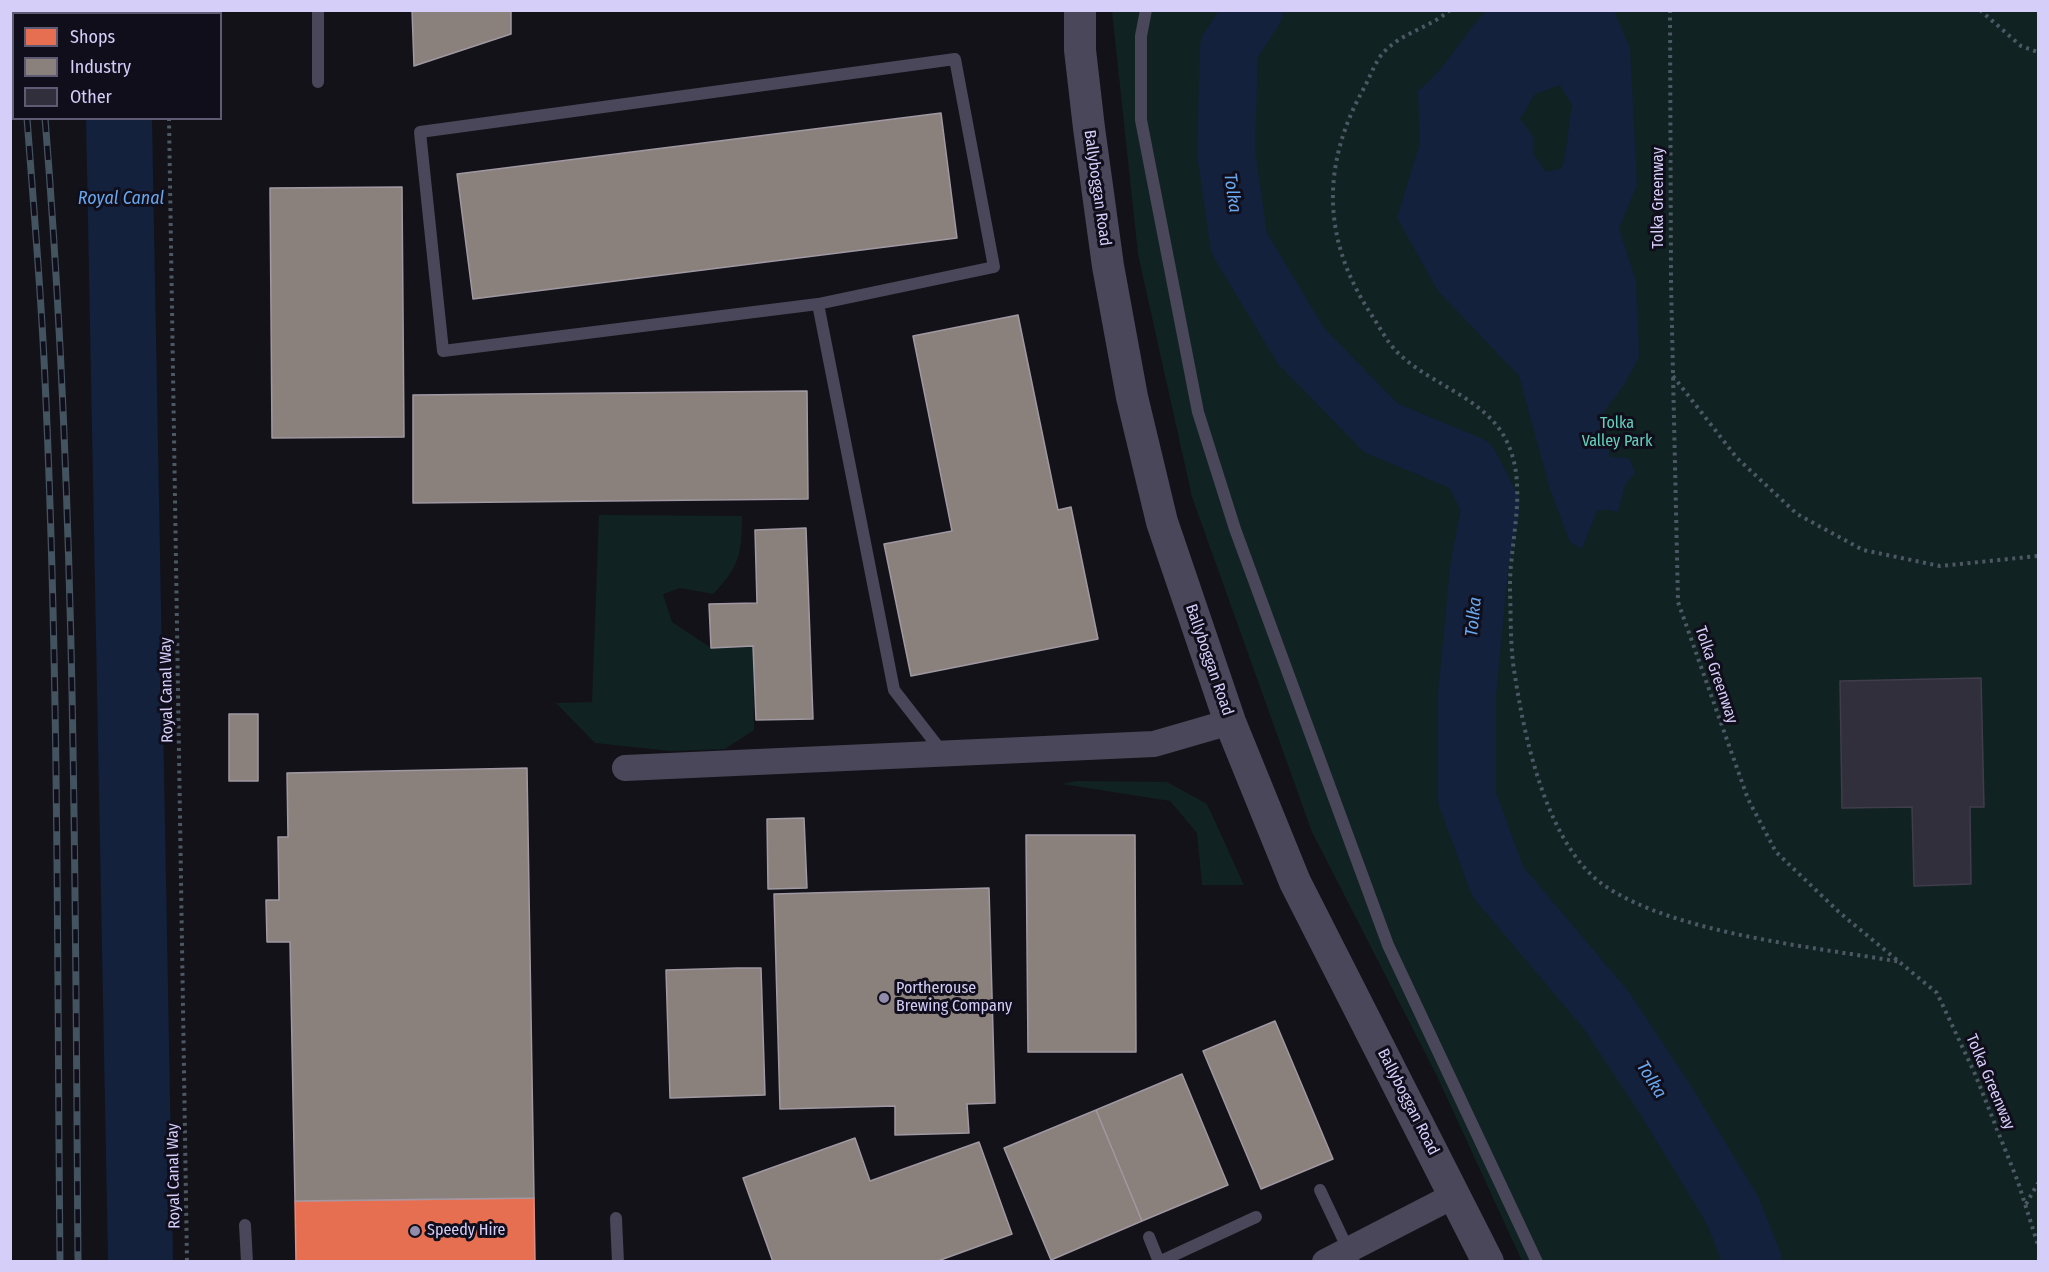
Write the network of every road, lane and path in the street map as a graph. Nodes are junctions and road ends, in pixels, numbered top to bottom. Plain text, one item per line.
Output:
1 (318, 10) edge
2 (1080, 10) edge
3 (1146, 10) edge
4 (1450, 10) edge
5 (1670, 10) edge
6 (1980, 10) edge
7 (2038, 52) edge
8 (318, 82) dead end
9 (168, 120) edge
10 (818, 304) junction
11 (1673, 375) junction
12 (2038, 556) edge
13 (1230, 722) junction
14 (944, 754) junction
15 (625, 768) dead end
16 (1902, 962) junction
17 (2038, 1183) edge
18 (1320, 1190) dead end
19 (1455, 1195) junction
20 (2026, 1204) junction
21 (1256, 1217) dead end
22 (616, 1218) dead end
23 (245, 1225) dead end
24 (1149, 1237) dead end
25 (2038, 1245) edge
26 (1351, 1256) edge
27 (187, 1262) edge
28 (247, 1262) edge
29 (618, 1262) edge
30 (1325, 1262) edge
31 (1488, 1262) edge
32 (1537, 1262) edge

1 - 8 lane
2 - 13 street, Ballyboggan Road
3 - 32 lane
4 - 16 path
5 - 11 path, Tolka Greenway
6 - 7 path
9 - 27 path, Royal Canal Way
10 - 10 lane
10 - 14 lane
11 - 12 path
11 - 16 path, Tolka Greenway
13 - 14 street
13 - 19 street, Ballyboggan Road
14 - 15 street
16 - 20 path, Tolka Greenway
17 - 20 path
18 - 26 lane
19 - 26 street
19 - 31 street, Ballyboggan Road
20 - 25 path, Tolka Greenway
21 - 24 lane
22 - 29 lane
23 - 28 lane
26 - 30 street

